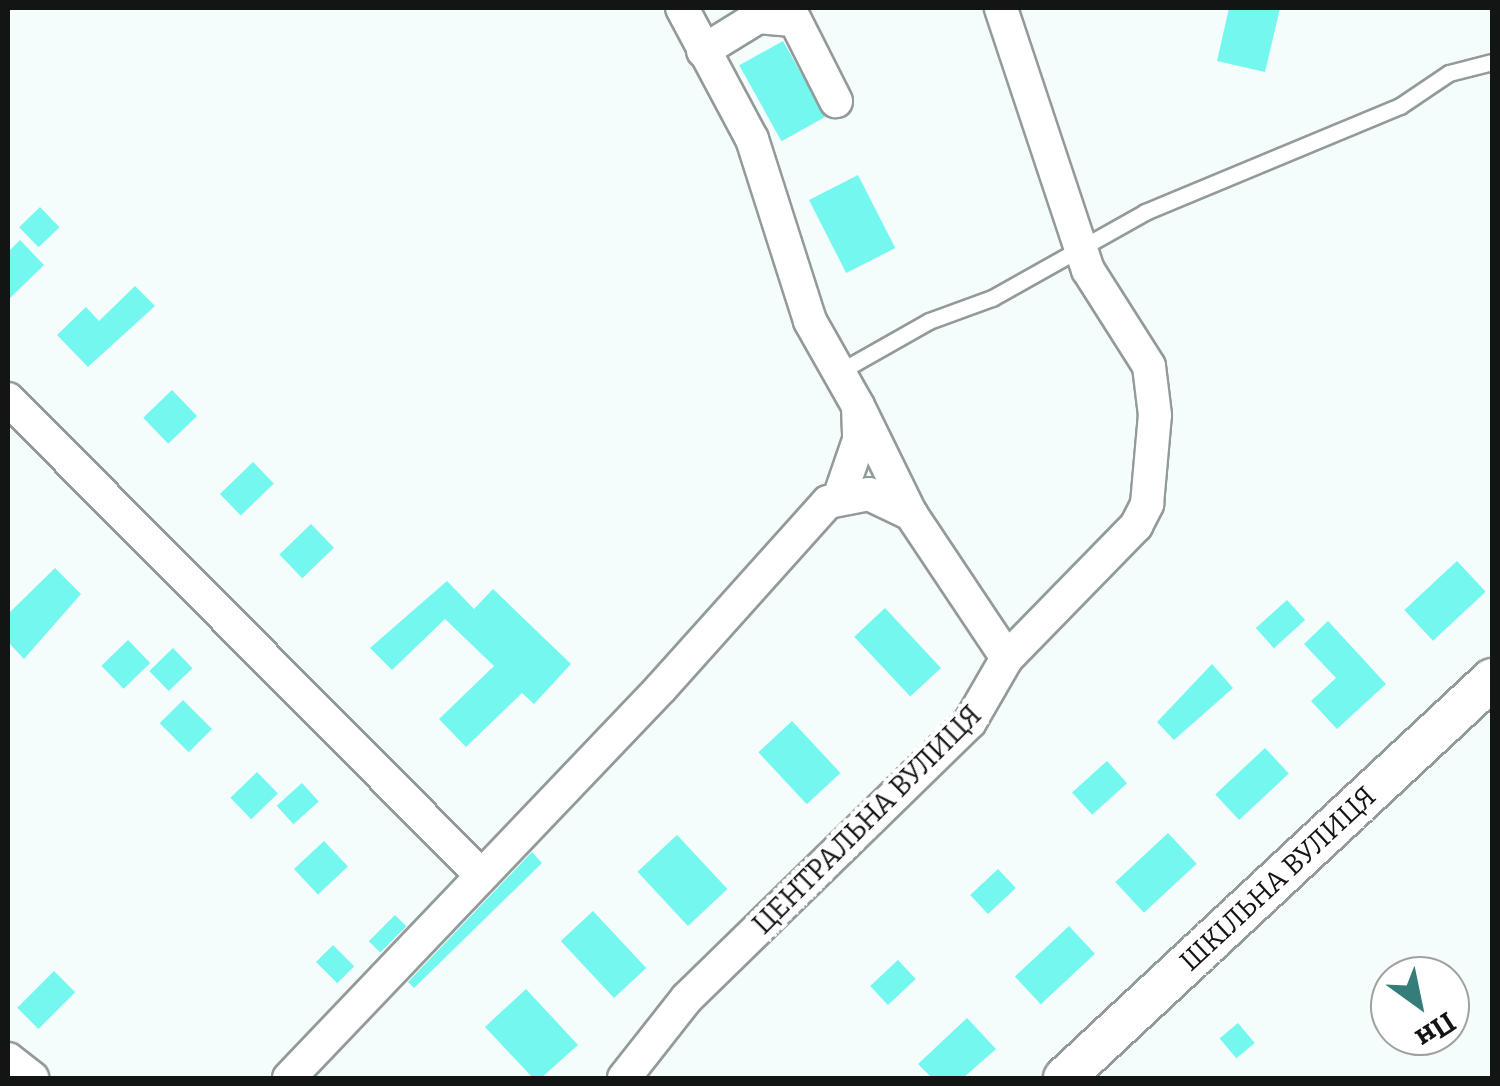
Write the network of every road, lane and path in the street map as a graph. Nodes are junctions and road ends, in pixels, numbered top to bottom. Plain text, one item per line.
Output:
1 (682, 8) edge
2 (1001, 8) edge
3 (703, 51) junction
4 (1492, 62) edge
5 (836, 101) dead end
6 (1080, 247) junction
7 (839, 372) junction
8 (8, 399) edge
9 (858, 406) junction
10 (839, 498) junction
11 (911, 514) junction
12 (1007, 658) junction
13 (1492, 679) edge
14 (480, 874) junction
15 (8, 1059) edge
16 (32, 1078) edge
17 (288, 1078) edge
18 (624, 1078) edge
19 (1064, 1078) edge

1 - 3 street
2 - 6 street, ЦЕНТРАЛЬНА ВУЛИЦЯ
3 - 5 street
3 - 7 street
4 - 6 lane
6 - 7 lane
6 - 12 street, ЦЕНТРАЛЬНА ВУЛИЦЯ
7 - 9 street
8 - 14 street
9 - 10 street
9 - 11 street
10 - 11 street
10 - 14 street
11 - 12 street
12 - 18 street, ЦЕНТРАЛЬНА ВУЛИЦЯ
13 - 19 street, ШКІЛЬНА ВУЛИЦЯ
14 - 17 street
15 - 16 street

